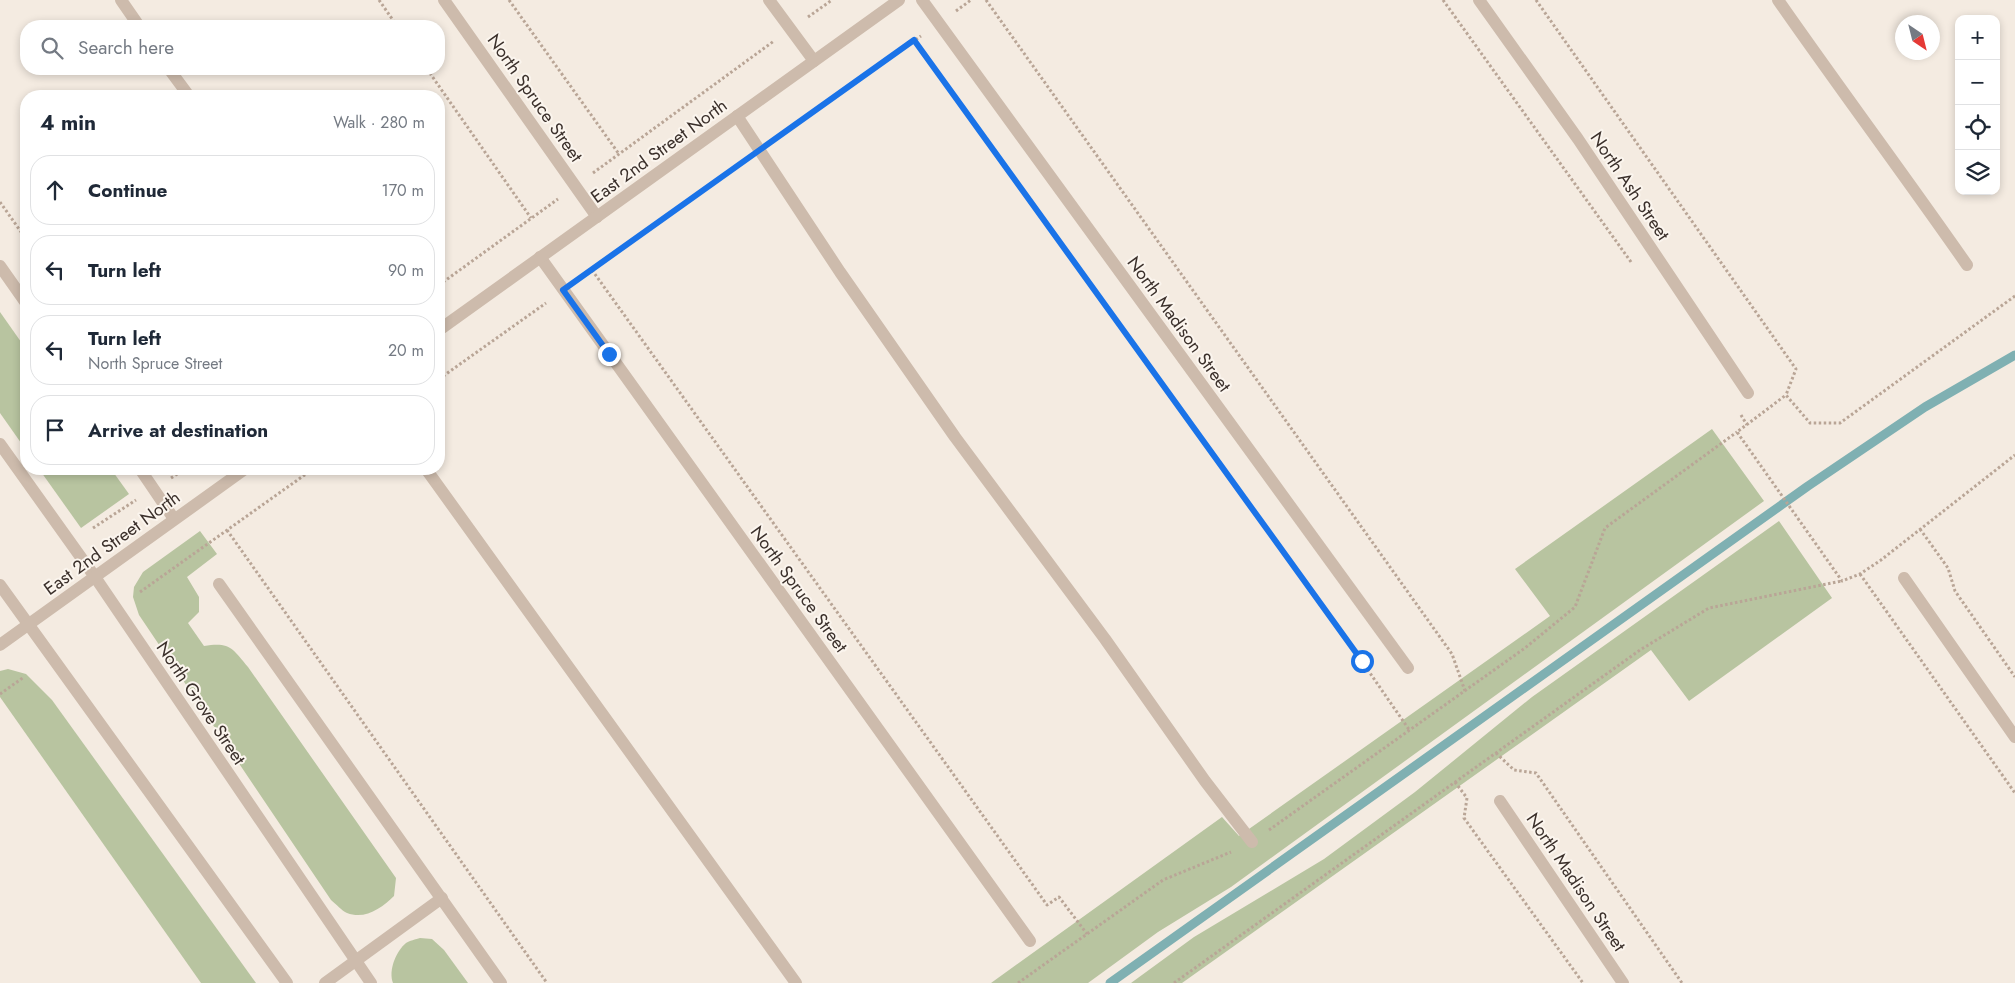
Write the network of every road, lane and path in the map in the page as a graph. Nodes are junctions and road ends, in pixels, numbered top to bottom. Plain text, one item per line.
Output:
1 (120, 0) edge
2 (379, 0) edge
3 (444, 0) edge
4 (510, 0) edge
5 (769, 0) edge
6 (832, 0) edge
7 (899, 0) edge
8 (922, 0) edge
9 (971, 0) edge
10 (986, 0) edge
11 (1443, 0) edge
12 (1480, 0) edge
13 (1536, 0) edge
14 (1778, 0) edge
15 (135, 20) edge
16 (393, 20) edge
17 (939, 23) junction
18 (790, 30) junction
19 (914, 40) junction
20 (814, 61) junction
21 (173, 75) edge
22 (431, 75) edge
23 (185, 90) edge
24 (442, 90) edge
25 (445, 95) edge
26 (737, 116) junction
27 (760, 150) junction
28 (619, 154) junction
29 (575, 186) junction
30 (0, 202) edge
31 (596, 217) junction
32 (531, 218) junction
33 (20, 230) edge
34 (540, 257) junction
35 (1633, 264) dead end
36 (1967, 265) dead end
37 (0, 266) edge
38 (592, 270) junction
39 (445, 281) edge
40 (563, 290) junction
41 (20, 294) edge
42 (2015, 296) edge
43 (445, 326) edge
44 (445, 376) edge
45 (1748, 393) dead end
46 (1786, 395) junction
47 (1736, 409) dead end
48 (1748, 425) junction
49 (1737, 432) junction
50 (0, 444) edge
51 (2015, 455) edge
52 (20, 472) edge
53 (22, 475) edge
54 (144, 475) edge
55 (236, 475) edge
56 (305, 475) edge
57 (430, 475) edge
58 (174, 519) junction
59 (1920, 529) junction
60 (228, 530) junction
61 (1860, 574) junction
62 (95, 577) junction
63 (1904, 578) dead end
64 (1842, 581) junction
65 (219, 584) dead end
66 (0, 585) edge
67 (140, 592) dead end
68 (28, 625) junction
69 (0, 644) edge
70 (1408, 668) dead end
71 (24, 677) dead end
72 (2015, 677) edge
73 (1465, 691) junction
74 (0, 694) edge
75 (1410, 731) junction
76 (2015, 736) edge
77 (1496, 753) junction
78 (1456, 782) junction
79 (2015, 793) edge
80 (1500, 801) dead end
81 (1252, 842) junction
82 (442, 898) junction
83 (1087, 934) junction
84 (1030, 941) dead end
85 (355, 961) junction
86 (287, 983) edge
87 (326, 983) edge
88 (371, 983) edge
89 (501, 983) edge
90 (547, 983) edge
91 (796, 983) edge
92 (1018, 983) edge
93 (1174, 983) edge
94 (1583, 983) edge
95 (1623, 983) edge
96 (1682, 983) edge

1 - 15 street
2 - 16 path
3 - 29 street, North Spruce Street
4 - 28 path
5 - 18 street
6 - 18 path
7 - 20 street, East 2nd Street North
8 - 17 street, North Madison Street
9 - 17 path
10 - 73 path
11 - 35 path
12 - 45 street, North Ash Street
13 - 46 path
14 - 36 street
17 - 19 path
17 - 70 street, North Madison Street
18 - 20 street
18 - 28 path
19 - 27 path
19 - 75 path
20 - 26 street, East 2nd Street North
21 - 23 street
22 - 24 path
25 - 32 path
26 - 27 street
26 - 31 street, East 2nd Street North
27 - 38 path
27 - 81 street
28 - 29 path
29 - 31 street, North Spruce Street
29 - 32 path
30 - 33 path
31 - 34 street, East 2nd Street North
32 - 39 path
34 - 40 street, North Spruce Street
34 - 43 street, East 2nd Street North
37 - 41 street
38 - 40 path
38 - 83 path
40 - 44 path
40 - 84 street, North Spruce Street
42 - 46 path
46 - 48 path
47 - 48 path
48 - 49 path
49 - 64 path
49 - 73 path
50 - 52 street, North Grove Street
51 - 59 path
53 - 62 street, North Grove Street
54 - 58 street
55 - 58 street, East 2nd Street North
56 - 60 path
57 - 91 street
58 - 62 street, East 2nd Street North
59 - 61 path
59 - 72 path
60 - 67 path
60 - 90 path
61 - 64 path
61 - 79 path
62 - 68 street, East 2nd Street North
62 - 85 street, North Grove Street
63 - 76 street
64 - 77 path
65 - 82 street
66 - 68 street
68 - 69 street, East 2nd Street North
68 - 86 street
71 - 74 path
73 - 75 path
75 - 81 path
77 - 78 path
77 - 96 path
78 - 93 path
78 - 94 path
80 - 95 street, North Madison Street
81 - 83 path
82 - 85 street
82 - 89 street
83 - 92 path
85 - 87 street
85 - 88 street, North Grove Street

